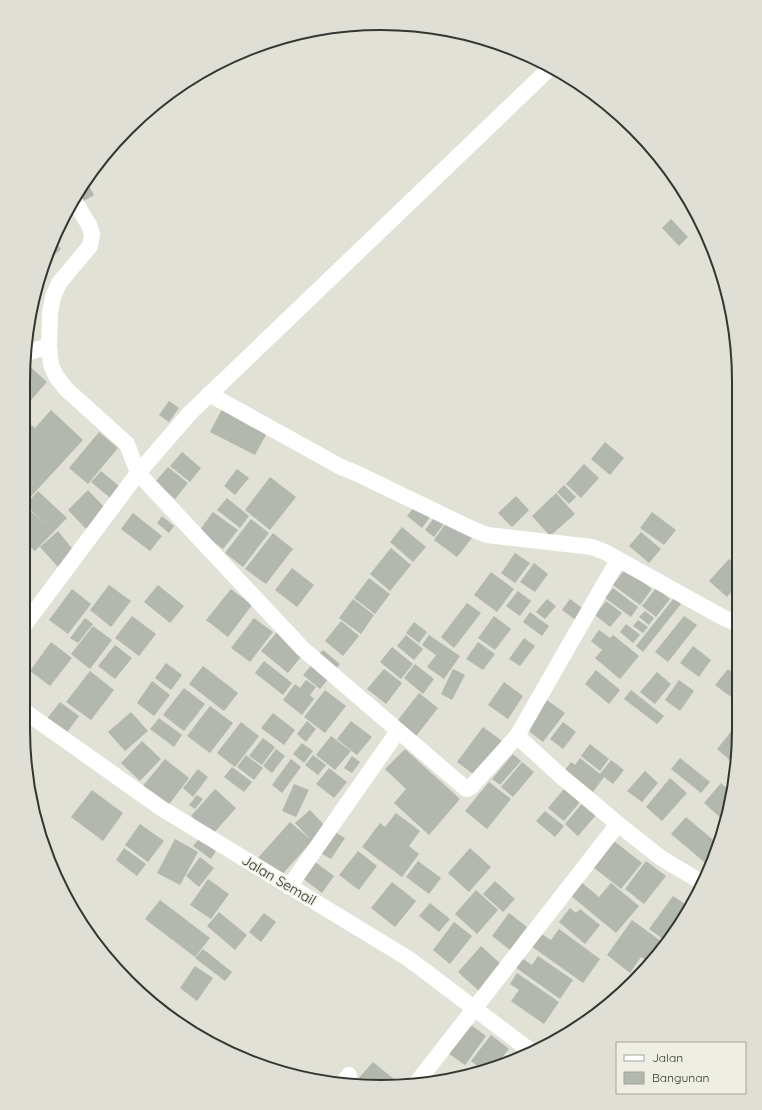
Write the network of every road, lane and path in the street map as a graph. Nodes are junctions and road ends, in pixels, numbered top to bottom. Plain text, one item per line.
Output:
1 (546, 72) edge
2 (77, 205) edge
3 (49, 346) junction
4 (32, 351) edge
5 (209, 394) junction
6 (138, 473) junction
7 (618, 560) junction
8 (30, 618) edge
9 (732, 621) edge
10 (30, 715) edge
11 (398, 731) junction
12 (517, 736) junction
13 (618, 824) junction
14 (698, 880) edge
15 (289, 887) junction
16 (474, 1008) junction
17 (527, 1048) edge
18 (421, 1078) edge

1 - 5 street
2 - 3 street
3 - 4 street
3 - 6 street
5 - 6 street
5 - 7 street
6 - 8 street
6 - 11 street
7 - 9 street
7 - 12 street
10 - 15 street, Jalan Semail
11 - 12 street
11 - 15 street
12 - 13 street
13 - 14 street
13 - 16 street
15 - 16 street, Jalan Semail
16 - 17 street, Jalan Semail
16 - 18 street

